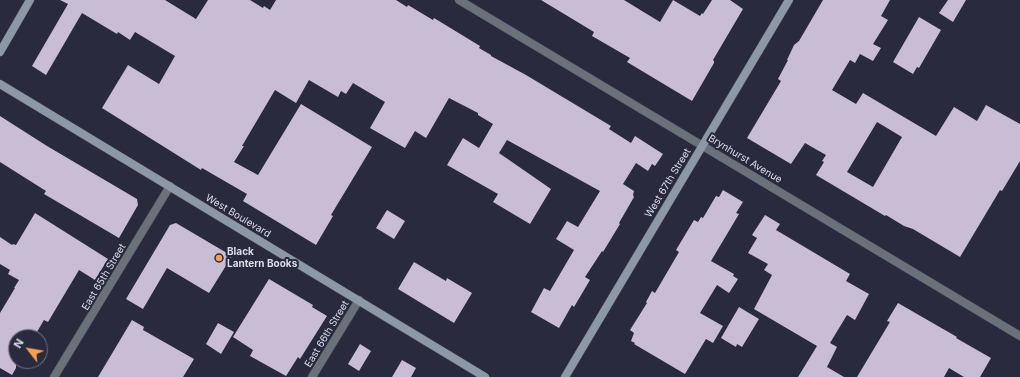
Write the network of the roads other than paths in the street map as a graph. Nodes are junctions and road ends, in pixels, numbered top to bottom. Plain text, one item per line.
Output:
1 (30, 0) edge
2 (459, 0) edge
3 (789, 0) edge
4 (0, 52) edge
5 (0, 84) edge
6 (702, 146) junction
7 (170, 186) junction
8 (358, 300) junction
9 (1020, 336) edge
10 (54, 377) edge
11 (312, 377) edge
12 (485, 377) edge
13 (565, 377) edge

1 - 4 main road
2 - 6 street, Brynhurst Avenue
3 - 6 main road, West 67th Street
5 - 7 main road, West Boulevard
6 - 9 street, Brynhurst Avenue
6 - 13 main road, West 67th Street
7 - 8 main road, West Boulevard
7 - 10 street, East 65th Street
8 - 11 street, East 66th Street
8 - 12 main road, West Boulevard

